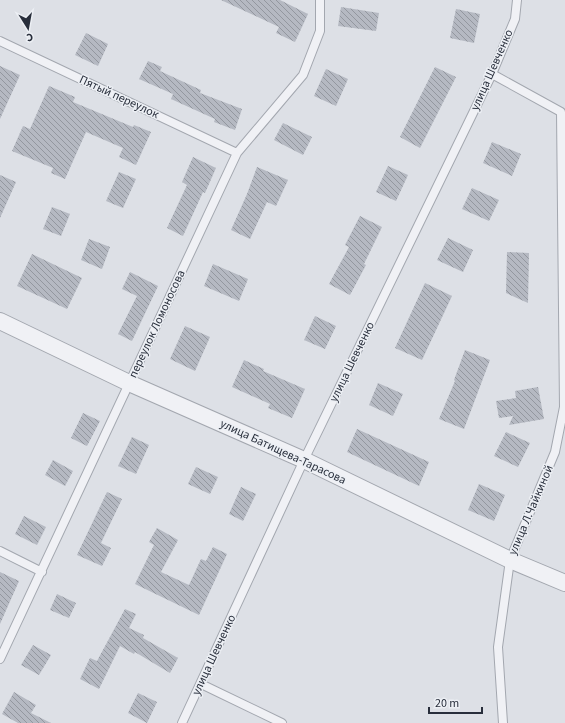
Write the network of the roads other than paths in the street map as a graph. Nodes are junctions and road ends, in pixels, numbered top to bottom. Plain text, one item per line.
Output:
1 (320, 0) edge
2 (518, 0) edge
3 (0, 41) edge
4 (492, 74) junction
5 (238, 153) junction
6 (0, 321) edge
7 (129, 383) junction
8 (304, 460) junction
9 (0, 552) edge
10 (510, 560) junction
11 (42, 572) junction
12 (565, 584) edge
13 (0, 659) edge
14 (200, 684) junction
15 (182, 723) edge
16 (282, 723) edge
17 (503, 723) edge

1 - 5 lane, переулок Ломоносова
2 - 4 lane, улица Шевченко
3 - 5 lane, Пятый переулок
4 - 8 lane, улица Шевченко
4 - 10 lane, улица Л.Чайкиной
5 - 7 lane, переулок Ломоносова
6 - 7 street, улица Батищева-Тарасова
7 - 8 street, улица Батищева-Тарасова
7 - 11 lane, переулок Ломоносова
8 - 10 street, улица Батищева-Тарасова
8 - 14 lane, улица Шевченко
9 - 11 lane
10 - 12 street, улица Батищева-Тарасова
10 - 17 lane, улица Л.Чайкиной
11 - 13 lane, переулок Ломоносова
14 - 15 lane, улица Шевченко
14 - 16 lane

